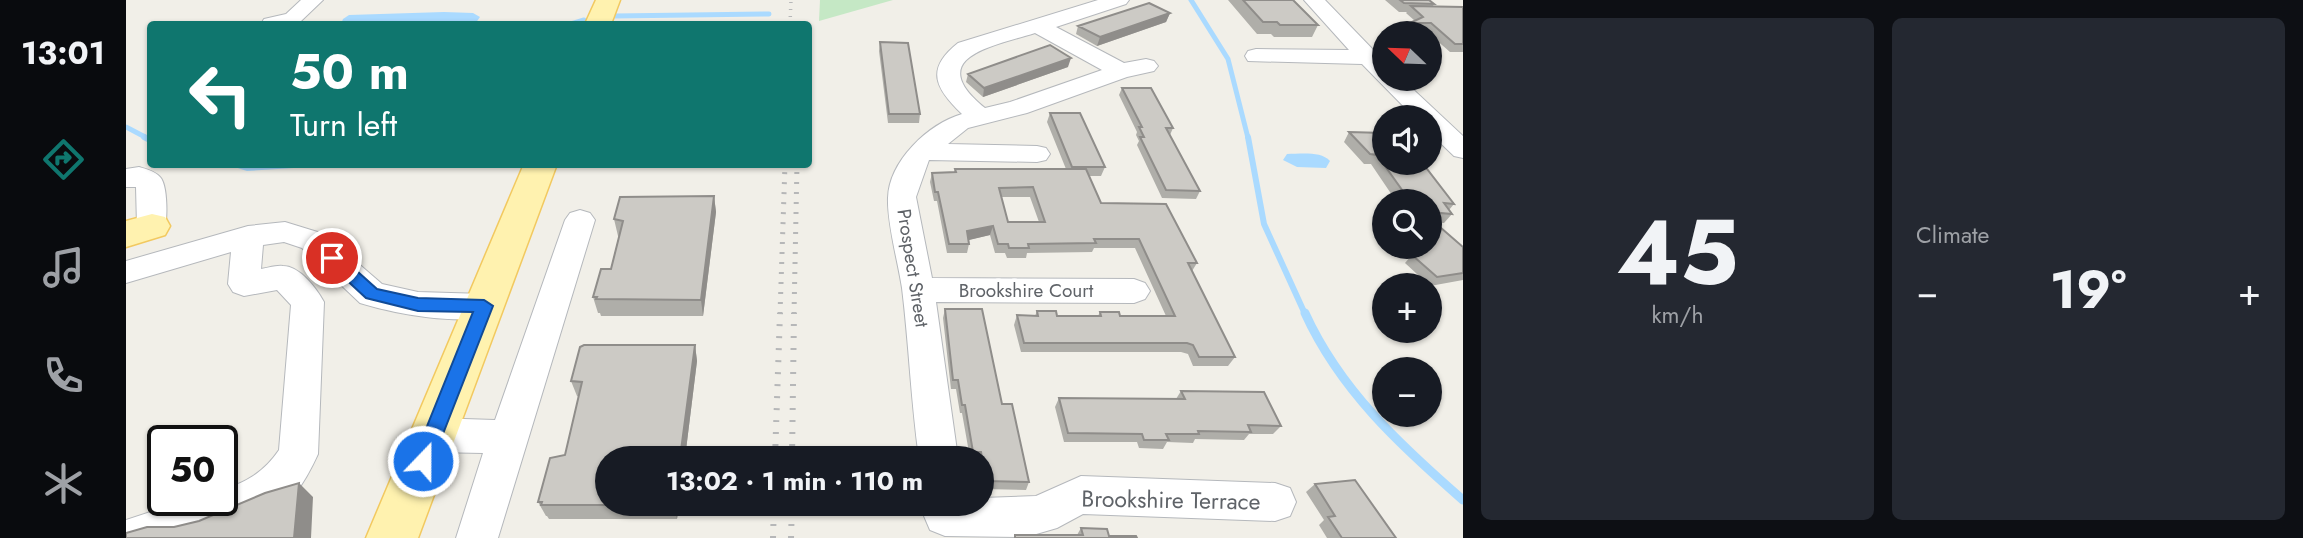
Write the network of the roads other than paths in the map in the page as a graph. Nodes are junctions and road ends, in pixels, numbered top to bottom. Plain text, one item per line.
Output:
1 (313, 0) edge
2 (608, 0) edge
3 (1119, 0) edge
4 (1314, 0) edge
5 (282, 21) edge
6 (599, 21) edge
7 (1038, 26) junction
8 (1256, 56) dead end
9 (1368, 57) junction
10 (1372, 61) edge
11 (1146, 66) dead end
12 (1121, 71) junction
13 (1401, 91) edge
14 (1416, 105) edge
15 (980, 117) junction
16 (1442, 130) edge
17 (1463, 150) edge
18 (921, 152) junction
19 (1037, 154) dead end
20 (539, 168) edge
21 (126, 178) edge
22 (580, 220) dead end
23 (139, 230) edge
24 (248, 236) junction
25 (126, 272) edge
26 (918, 290) junction
27 (1134, 291) dead end
28 (484, 306) junction
29 (433, 435) junction
30 (508, 437) junction
31 (937, 446) edge
32 (1276, 502) dead end
33 (946, 519) edge
34 (132, 538) edge
35 (392, 538) edge
36 (477, 538) edge

1 - 5 street
2 - 6 main road
3 - 7 street
4 - 9 street
7 - 12 street
7 - 15 street
8 - 9 street
9 - 10 street
11 - 12 street, Prospect Street
12 - 15 street, Prospect Street
13 - 14 street
15 - 18 street, Prospect Street
16 - 17 street
18 - 19 street
18 - 26 street, Prospect Street
20 - 28 main road
21 - 23 street
22 - 30 street
24 - 25 street
24 - 28 street
24 - 34 street
26 - 27 street, Brookshire Court
26 - 31 street, Prospect Street
28 - 29 main road
29 - 30 street
29 - 35 main road
30 - 36 street
32 - 33 street, Brookshire Terrace

